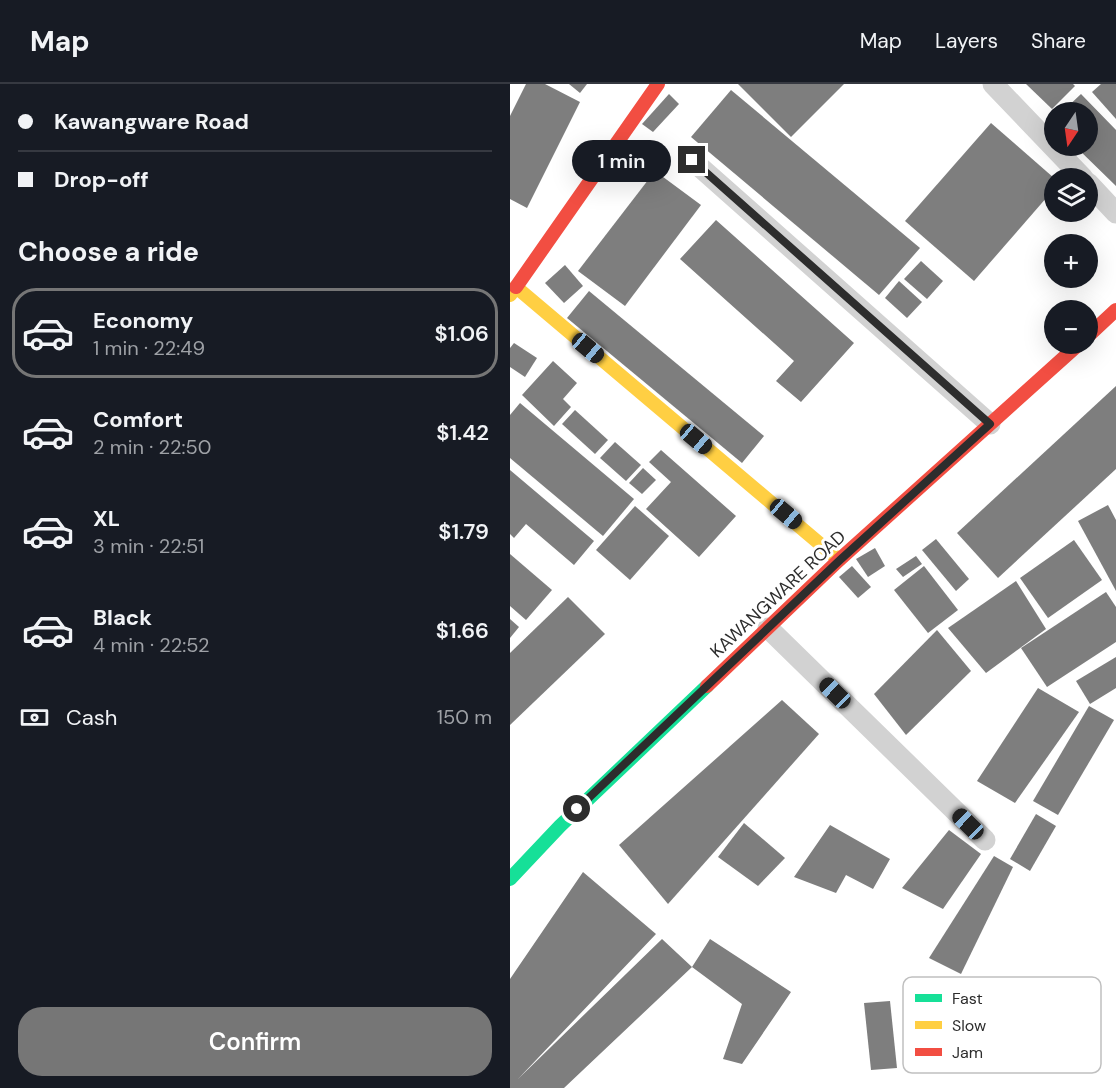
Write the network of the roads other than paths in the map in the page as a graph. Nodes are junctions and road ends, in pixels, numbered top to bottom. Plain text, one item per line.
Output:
1 (658, 84) edge
2 (993, 84) edge
3 (692, 160) dead end
4 (1073, 168) edge
5 (1098, 194) edge
6 (1116, 213) edge
7 (513, 291) edge
8 (1116, 310) edge
9 (1098, 327) edge
10 (1068, 354) edge
11 (990, 424) junction
12 (840, 560) junction
13 (768, 628) junction
14 (985, 840) dead end
15 (510, 879) edge

1 - 7 street
2 - 4 lane
3 - 11 lane
5 - 6 lane
7 - 12 street
8 - 9 street
10 - 11 street, KAWANGWARE ROAD
11 - 12 street, KAWANGWARE ROAD
12 - 13 street, KAWANGWARE ROAD
13 - 14 lane
13 - 15 street, KAWANGWARE ROAD

